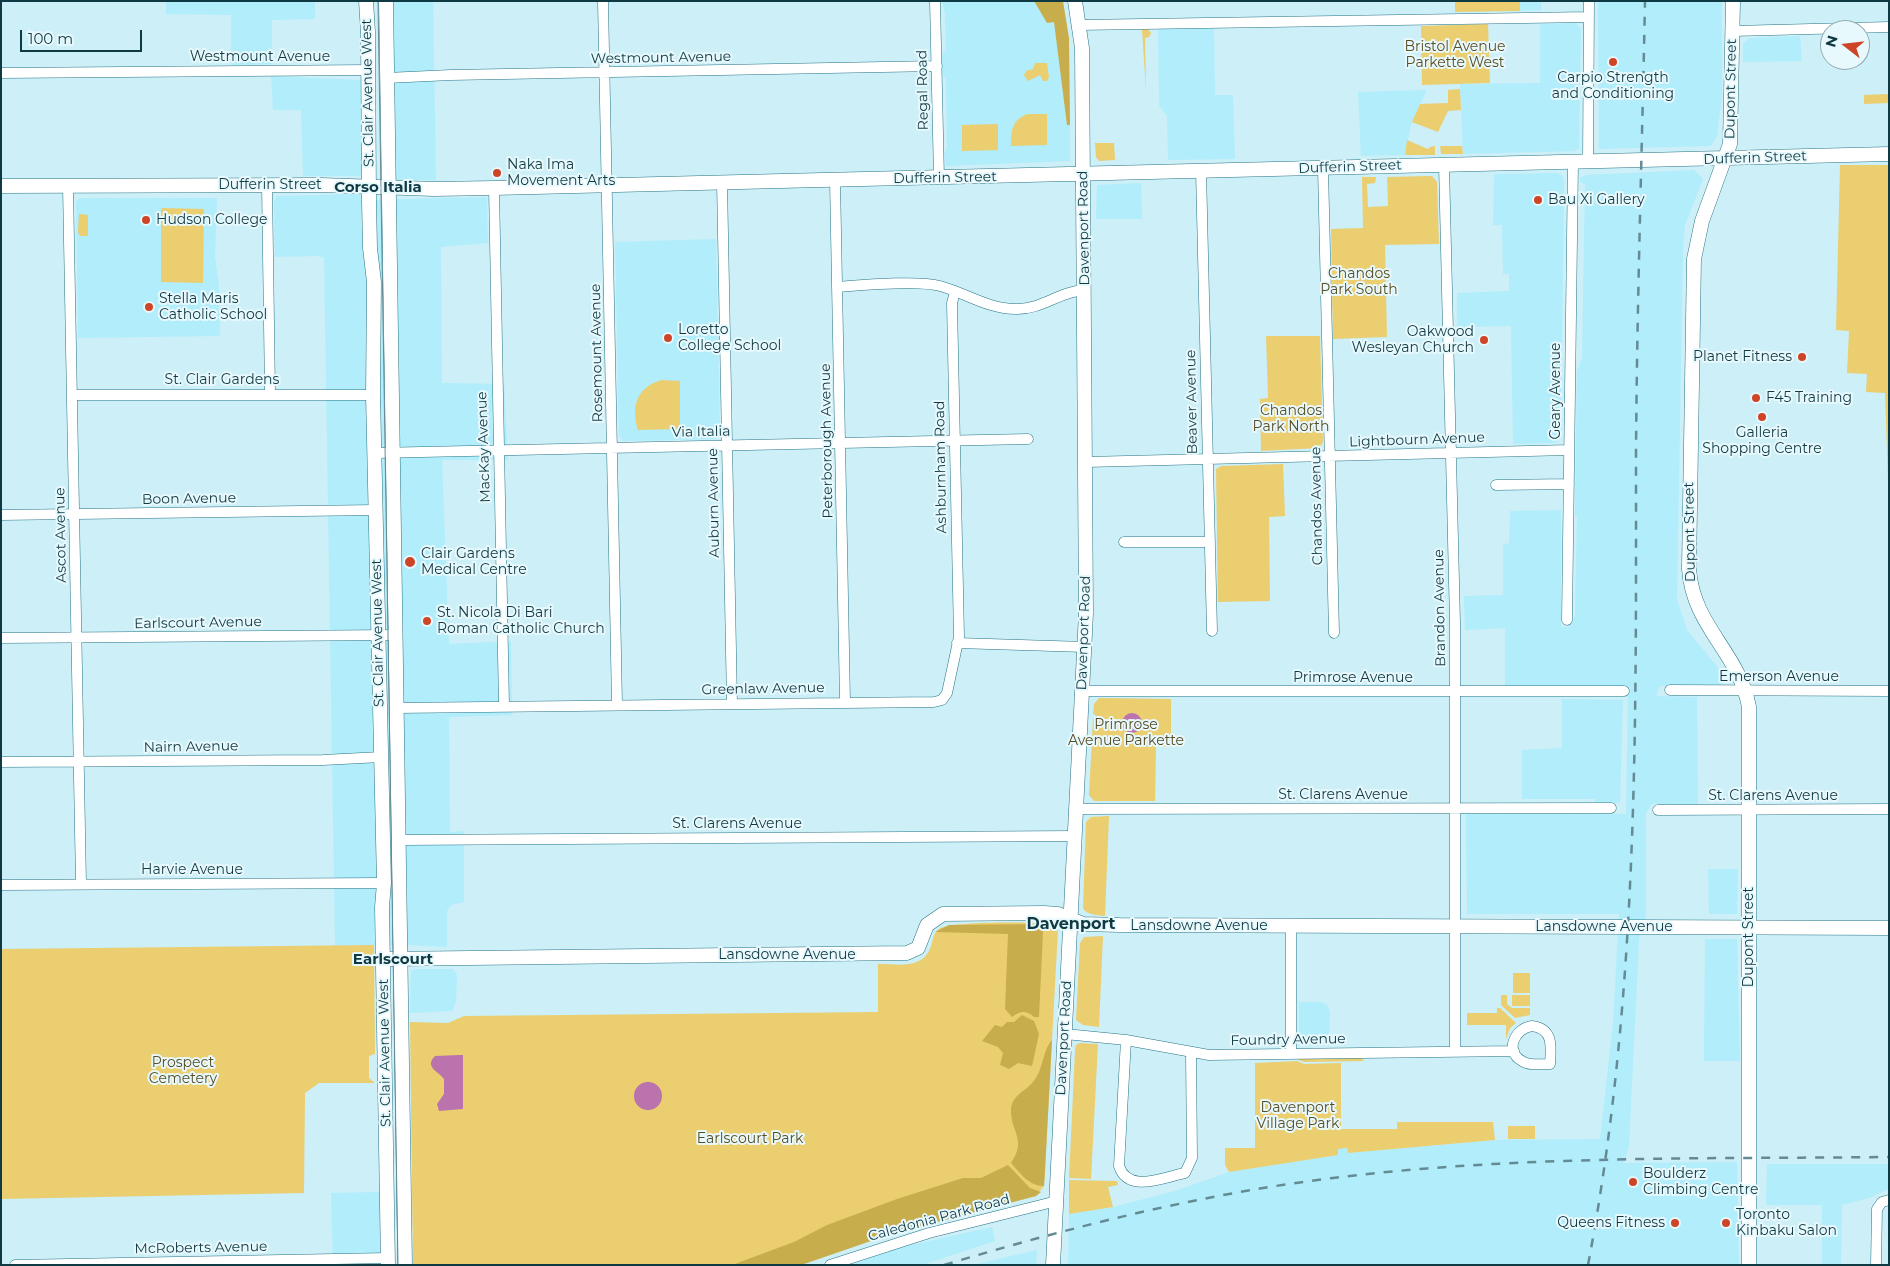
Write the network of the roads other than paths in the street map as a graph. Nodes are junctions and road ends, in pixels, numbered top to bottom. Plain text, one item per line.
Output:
1 (366, 1) edge
2 (386, 1) edge
3 (603, 1) edge
4 (935, 1) edge
5 (1075, 1) edge
6 (1589, 1) edge
7 (1733, 1) edge
8 (1589, 17) junction
9 (1079, 25) junction
10 (1889, 27) edge
11 (1733, 31) junction
12 (937, 66) junction
13 (369, 70) junction
14 (1, 73) edge
15 (604, 73) junction
16 (386, 78) junction
17 (1889, 154) edge
18 (1726, 158) junction
19 (1573, 162) junction
20 (1588, 162) junction
21 (1444, 165) junction
22 (1323, 168) junction
23 (1201, 171) junction
24 (1083, 174) junction
25 (939, 178) junction
26 (835, 180) junction
27 (722, 182) junction
28 (608, 184) junction
29 (267, 185) junction
30 (1, 186) edge
31 (369, 186) junction
32 (68, 187) junction
33 (389, 187) junction
34 (494, 188) junction
35 (837, 287) junction
36 (1085, 290) junction
37 (955, 292) junction
38 (270, 393) junction
39 (72, 395) junction
40 (373, 395) junction
41 (1028, 439) dead end
42 (954, 440) junction
43 (840, 443) junction
44 (726, 445) junction
45 (613, 448) junction
46 (498, 450) junction
47 (1569, 450) junction
48 (1450, 452) junction
49 (375, 453) junction
50 (394, 453) junction
51 (1329, 456) junction
52 (1207, 459) junction
53 (1086, 462) junction
54 (1568, 484) junction
55 (1496, 485) dead end
56 (376, 510) junction
57 (74, 514) junction
58 (1, 515) edge
59 (1124, 542) dead end
60 (1210, 542) junction
61 (1567, 620) dead end
62 (1212, 631) dead end
63 (1334, 633) dead end
64 (378, 635) junction
65 (396, 635) junction
66 (1, 638) edge
67 (77, 638) junction
68 (957, 643) junction
69 (1085, 647) junction
70 (1082, 690) junction
71 (1670, 690) dead end
72 (1624, 691) dead end
73 (1746, 691) junction
74 (1889, 691) edge
75 (1455, 692) junction
76 (845, 702) junction
77 (617, 704) junction
78 (732, 704) junction
79 (504, 706) junction
80 (396, 708) junction
81 (381, 757) junction
82 (79, 761) junction
83 (1, 762) edge
84 (1611, 808) dead end
85 (1076, 809) junction
86 (1455, 809) junction
87 (1889, 809) edge
88 (1658, 810) dead end
89 (1749, 810) junction
90 (1074, 836) junction
91 (399, 840) junction
92 (384, 883) junction
93 (81, 884) junction
94 (1, 885) edge
95 (1070, 919) junction
96 (1749, 926) junction
97 (1291, 927) junction
98 (1456, 927) junction
99 (1889, 928) edge
100 (383, 959) junction
101 (402, 959) junction
102 (1065, 1034) junction
103 (1126, 1040) junction
104 (1455, 1051) junction
105 (1514, 1051) junction
106 (1191, 1053) junction
107 (1291, 1054) junction
108 (1889, 1200) edge
109 (1057, 1201) junction
110 (388, 1261) edge
111 (55, 1264) edge
112 (15, 1265) edge
113 (405, 1265) edge
114 (830, 1265) edge
115 (1053, 1265) edge
116 (1749, 1265) edge
117 (1876, 1265) edge

1 - 13 main road, St. Clair Avenue West
2 - 16 main road, St. Clair Avenue West
3 - 15 street, Rosemount Avenue
4 - 12 street, Regal Road
5 - 9 main road, Davenport Road
6 - 8 street
7 - 11 main road, Dupont Street
8 - 9 street
8 - 20 street
9 - 24 main road, Davenport Road
10 - 11 street
11 - 18 main road, Dupont Street
12 - 15 street, Westmount Avenue
12 - 25 street, Regal Road
13 - 14 street, Westmount Avenue
13 - 31 main road, St. Clair Avenue West
15 - 16 street, Westmount Avenue
15 - 28 street, Rosemount Avenue
16 - 33 main road, St. Clair Avenue West
17 - 18 main road, Dufferin Street
18 - 20 main road, Dufferin Street
18 - 73 main road, Dupont Street
19 - 20 main road, Dufferin Street
19 - 21 main road, Dufferin Street
19 - 47 street, Geary Avenue
21 - 22 main road, Dufferin Street
21 - 48 street, Brandon Avenue
22 - 23 main road, Dufferin Street
22 - 51 street, Chandos Avenue
23 - 24 main road, Dufferin Street
23 - 52 street, Beaver Avenue
24 - 25 main road, Dufferin Street
24 - 36 main road, Davenport Road
25 - 26 main road, Dufferin Street
26 - 27 main road, Dufferin Street
26 - 35 street, Peterborough Avenue
27 - 28 main road, Dufferin Street
27 - 44 street, Auburn Avenue
28 - 34 main road, Dufferin Street
28 - 45 street, Rosemount Avenue
29 - 31 main road, Dufferin Street
29 - 32 main road, Dufferin Street
29 - 38 street
30 - 32 main road, Dufferin Street
31 - 33 main road, Dufferin Street
31 - 40 main road, St. Clair Avenue West
32 - 39 street, Ascot Avenue
33 - 34 main road, Dufferin Street
33 - 50 main road, St. Clair Avenue West
34 - 46 street, MacKay Avenue
35 - 37 street
35 - 43 street, Peterborough Avenue
36 - 37 street
36 - 53 main road, Davenport Road
37 - 42 street, Ashburnham Road
38 - 39 street, St. Clair Gardens
38 - 40 street, St. Clair Gardens
39 - 57 street, Ascot Avenue
40 - 49 main road, St. Clair Avenue West
41 - 42 street, Via Italia
42 - 43 street, Via Italia
42 - 68 street, Ashburnham Road
43 - 44 street, Via Italia
43 - 76 street, Peterborough Avenue
44 - 45 street, Via Italia
44 - 78 street, Auburn Avenue
45 - 46 street, Via Italia
45 - 77 street, Rosemount Avenue
46 - 50 street, Via Italia
46 - 79 street, MacKay Avenue
47 - 48 street, Lightbourn Avenue
47 - 54 street, Geary Avenue
48 - 51 street, Lightbourn Avenue
48 - 75 street, Brandon Avenue
49 - 50 street, Via Italia
49 - 56 main road, St. Clair Avenue West
50 - 65 main road, St. Clair Avenue West
51 - 52 street, Lightbourn Avenue
51 - 63 street, Chandos Avenue
52 - 53 street, Lightbourn Avenue
52 - 60 street, Beaver Avenue
53 - 69 main road, Davenport Road
54 - 55 street
54 - 61 street, Geary Avenue
56 - 57 street, Boon Avenue
56 - 64 main road, St. Clair Avenue West
57 - 58 street, Boon Avenue
57 - 67 street, Ascot Avenue
59 - 60 street
60 - 62 street, Beaver Avenue
64 - 65 street, Earlscourt Avenue
64 - 67 street, Earlscourt Avenue
64 - 81 main road, St. Clair Avenue West
65 - 80 main road, St. Clair Avenue West
66 - 67 street, Earlscourt Avenue
67 - 82 street, Ascot Avenue
68 - 69 street
68 - 76 street, Greenlaw Avenue
69 - 70 main road, Davenport Road
70 - 75 street, Primrose Avenue
70 - 85 main road, Davenport Road
71 - 73 street, Emerson Avenue
72 - 75 street, Primrose Avenue
73 - 74 street, Emerson Avenue
73 - 89 main road, Dupont Street
75 - 86 street, Brandon Avenue
76 - 78 street, Greenlaw Avenue
77 - 78 street, Greenlaw Avenue
77 - 79 street, Greenlaw Avenue
79 - 80 street, Greenlaw Avenue
80 - 91 main road, St. Clair Avenue West
81 - 82 street, Nairn Avenue
81 - 92 main road, St. Clair Avenue West
82 - 83 street, Nairn Avenue
82 - 93 street, Ascot Avenue
84 - 86 street, St. Clarens Avenue
85 - 86 street, St. Clarens Avenue
85 - 90 main road, Davenport Road
86 - 98 street, Brandon Avenue
87 - 89 street, St. Clarens Avenue
88 - 89 street, St. Clarens Avenue
89 - 96 main road, Dupont Street
90 - 91 street, St. Clarens Avenue
90 - 95 main road, Davenport Road
91 - 101 main road, St. Clair Avenue West
92 - 93 street, Harvie Avenue
92 - 100 main road, St. Clair Avenue West
93 - 94 street, Harvie Avenue
95 - 97 main road, Lansdowne Avenue
95 - 101 main road, Lansdowne Avenue
95 - 102 main road, Davenport Road
96 - 98 main road, Lansdowne Avenue
96 - 99 main road, Lansdowne Avenue
96 - 116 main road, Dupont Street
97 - 98 main road, Lansdowne Avenue
97 - 107 street
98 - 104 street, Brandon Avenue
100 - 101 main road, Lansdowne Avenue
100 - 110 main road, St. Clair Avenue West
101 - 113 main road, St. Clair Avenue West
102 - 103 street, Foundry Avenue
102 - 109 main road, Davenport Road
103 - 106 street, Foundry Avenue
103 - 106 street
104 - 105 street, Foundry Avenue
104 - 107 street, Foundry Avenue
105 - 105 street
106 - 107 street, Foundry Avenue
108 - 117 street
109 - 114 street, Caledonia Park Road
109 - 115 main road, Davenport Road
110 - 111 street, McRoberts Avenue
111 - 112 street, McRoberts Avenue

